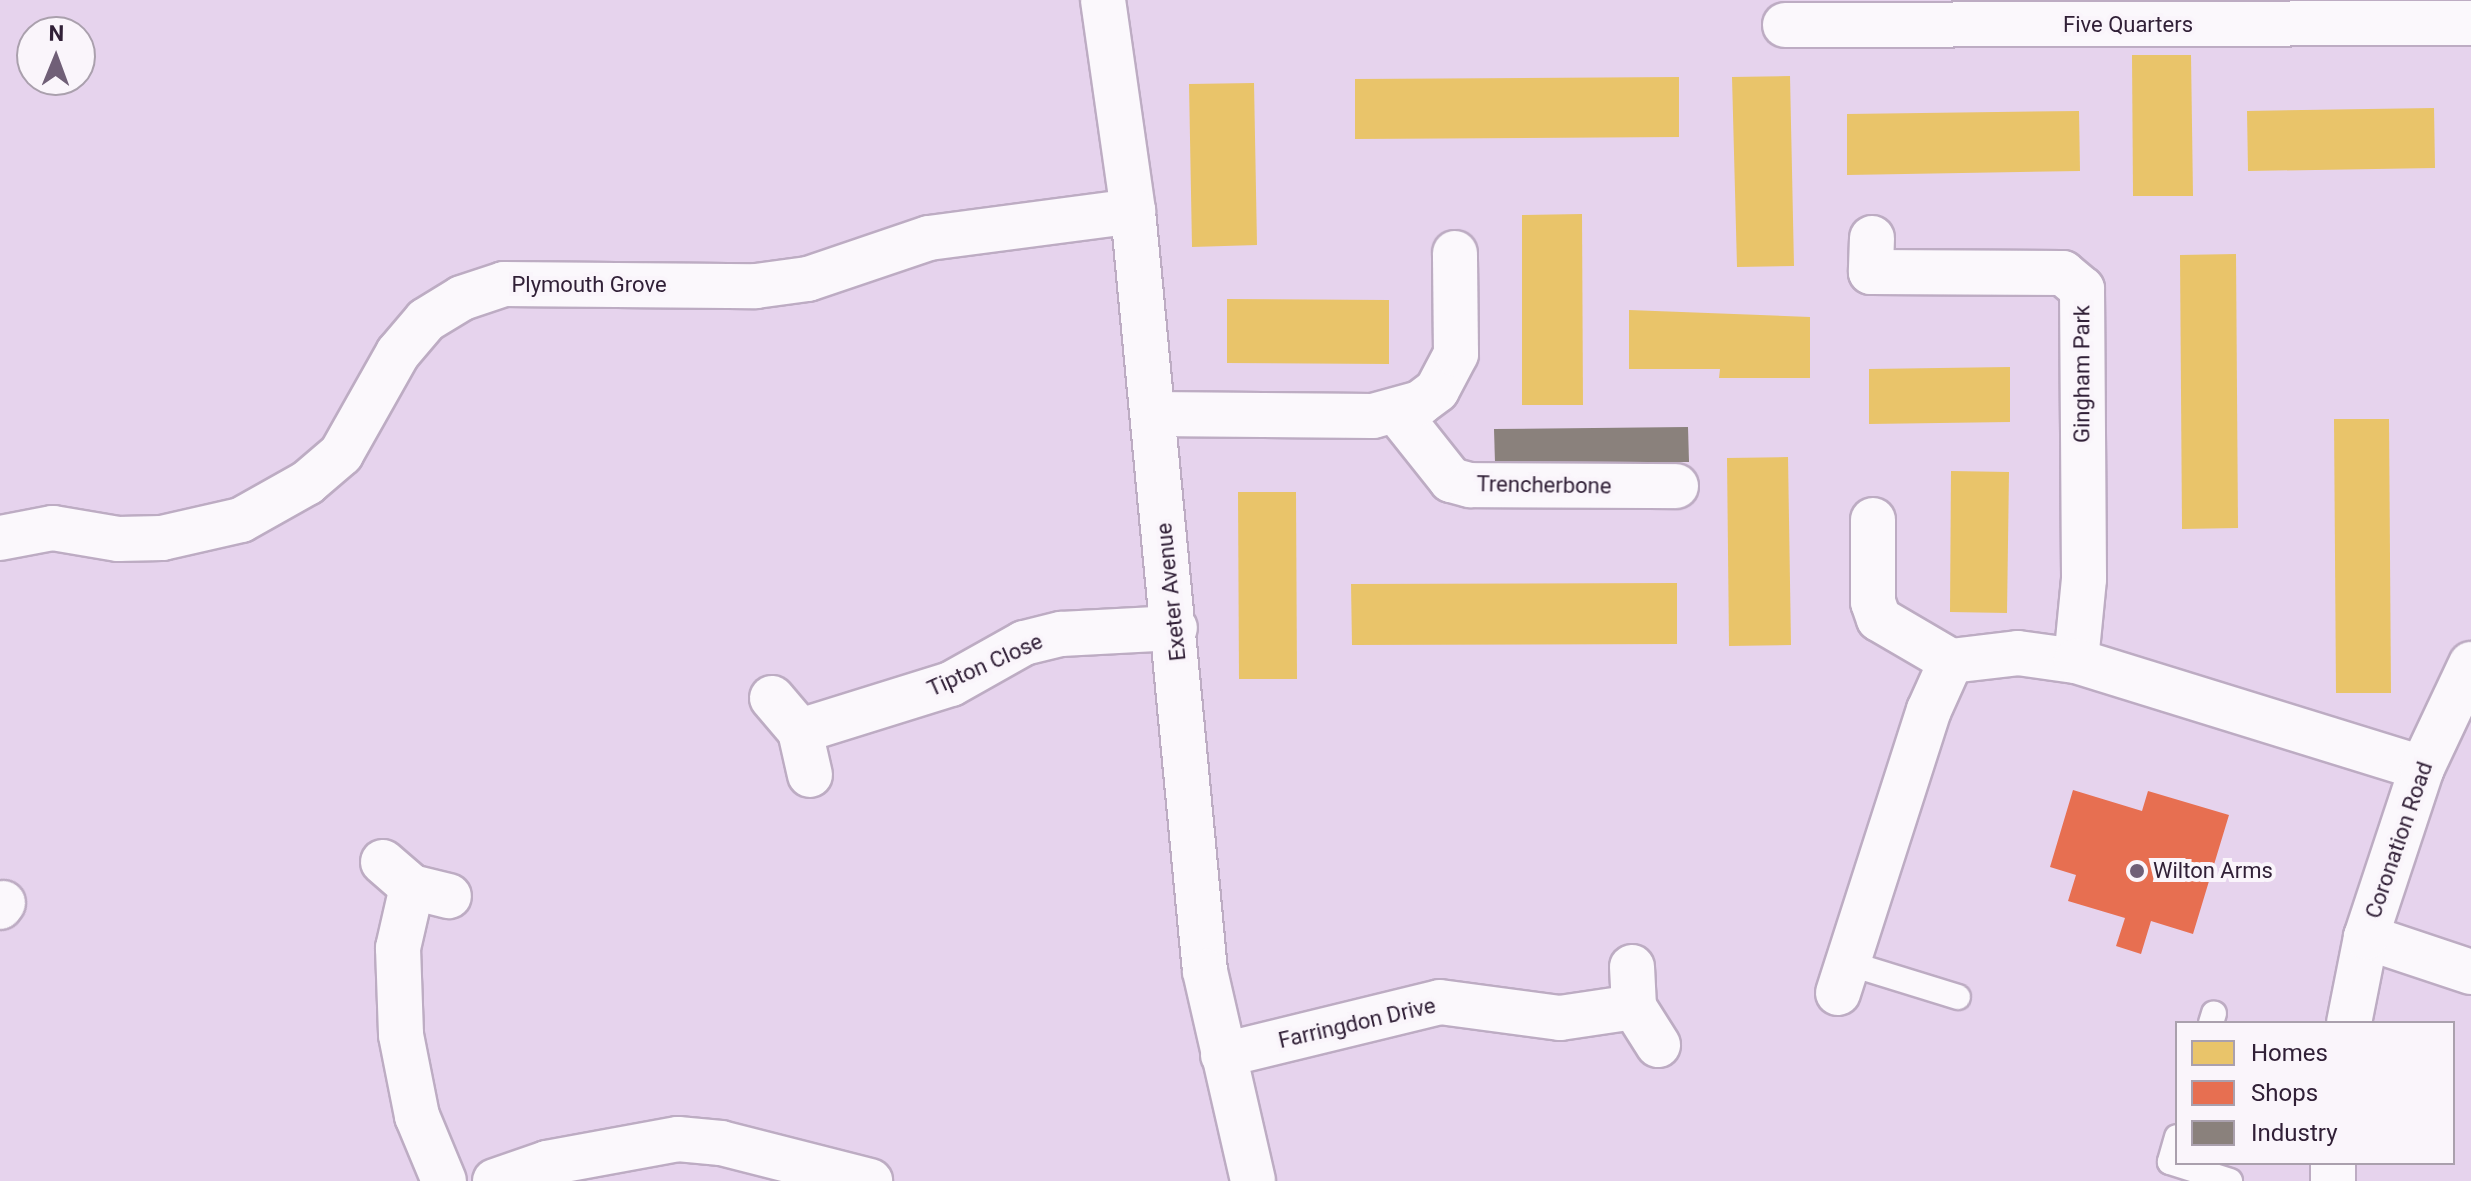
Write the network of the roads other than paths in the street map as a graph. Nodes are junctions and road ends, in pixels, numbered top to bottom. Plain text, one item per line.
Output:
1 (1103, 0) edge
2 (2471, 23) edge
3 (1785, 25) dead end
4 (1133, 211) junction
5 (1872, 238) dead end
6 (1455, 253) dead end
7 (1397, 412) junction
8 (1153, 414) junction
9 (1676, 486) dead end
10 (1873, 520) dead end
11 (0, 538) edge
12 (1175, 628) junction
13 (1951, 661) junction
14 (2076, 661) junction
15 (2471, 664) edge
16 (772, 698) dead end
17 (800, 731) junction
18 (2422, 768) junction
19 (810, 775) dead end
20 (415, 882) dead end
21 (2366, 937) junction
22 (2471, 972) edge
23 (1843, 978) joint
24 (1958, 997) dead end
25 (2349, 1021) edge
26 (1658, 1045) dead end
27 (1223, 1055) junction
28 (2175, 1144) edge
29 (2175, 1164) edge
30 (2179, 1165) edge
31 (851, 1178) edge
32 (444, 1181) edge
33 (495, 1181) edge
34 (1253, 1181) edge
35 (2230, 1181) edge

1 - 4 street, Exeter Avenue
2 - 3 street, Five Quarters
4 - 8 street, Exeter Avenue
4 - 11 street, Plymouth Grove
5 - 14 street, Gingham Park
6 - 7 street
7 - 8 street
7 - 9 street, Trencherbone
8 - 12 street, Exeter Avenue
10 - 13 street
12 - 17 street, Tipton Close
12 - 27 street, Exeter Avenue
13 - 14 street
13 - 23 street
14 - 18 street
15 - 18 street, Coronation Road
16 - 17 street
17 - 19 street
18 - 21 street, Coronation Road
20 - 32 street
21 - 22 street
21 - 25 street, Coronation Road
23 - 24 lane
26 - 27 street, Farringdon Drive
27 - 34 street, Exeter Avenue
28 - 29 lane
30 - 35 lane
31 - 33 street

